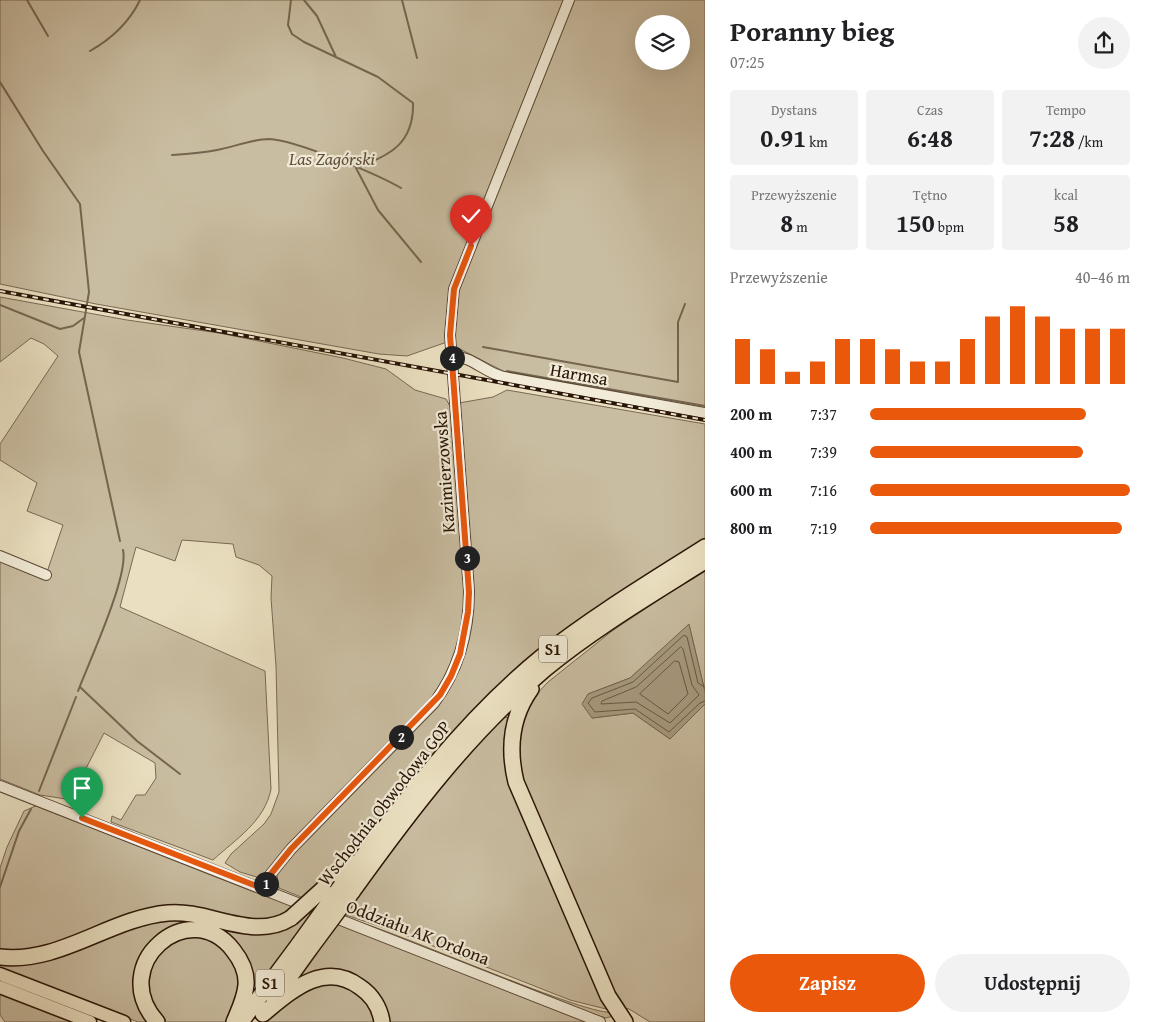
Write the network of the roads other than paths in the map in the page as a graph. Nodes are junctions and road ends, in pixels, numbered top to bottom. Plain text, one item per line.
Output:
1 (569, 0) edge
2 (452, 356) junction
3 (705, 413) edge
4 (705, 547) edge
5 (0, 556) edge
6 (705, 561) edge
7 (46, 575) dead end
8 (545, 669) junction
9 (0, 786) edge
10 (372, 844) junction
11 (264, 889) junction
12 (347, 889) junction
13 (304, 947) junction
14 (0, 957) edge
15 (0, 974) edge
16 (0, 988) edge
17 (260, 1018) edge
18 (90, 1022) edge
19 (124, 1022) edge
20 (157, 1022) edge
21 (234, 1022) edge
22 (241, 1022) edge
23 (382, 1022) edge
24 (600, 1022) edge
25 (616, 1022) edge
26 (625, 1022) edge

1 - 2 street, Kazimierzowska
2 - 3 street, Harmsa
2 - 11 street, Kazimierzowska
4 - 10 highway, Wschodnia Obwodowa GOP / S1
5 - 7 street
6 - 8 highway, Wschodnia Obwodowa GOP / S1
8 - 12 highway, Wschodnia Obwodowa GOP / S1
8 - 26 highway
9 - 11 street, Oddziału AK Ordona
10 - 12 highway, Wschodnia Obwodowa GOP / S1
10 - 14 highway, bridge
11 - 24 street, Oddziału AK Ordona
12 - 13 highway, Wschodnia Obwodowa GOP / S1, bridge
13 - 17 highway, Wschodnia Obwodowa GOP / S1
13 - 22 highway, Wschodnia Obwodowa GOP / S1
15 - 19 main road
16 - 18 main road
17 - 23 highway
20 - 21 highway
25 - 26 main road

